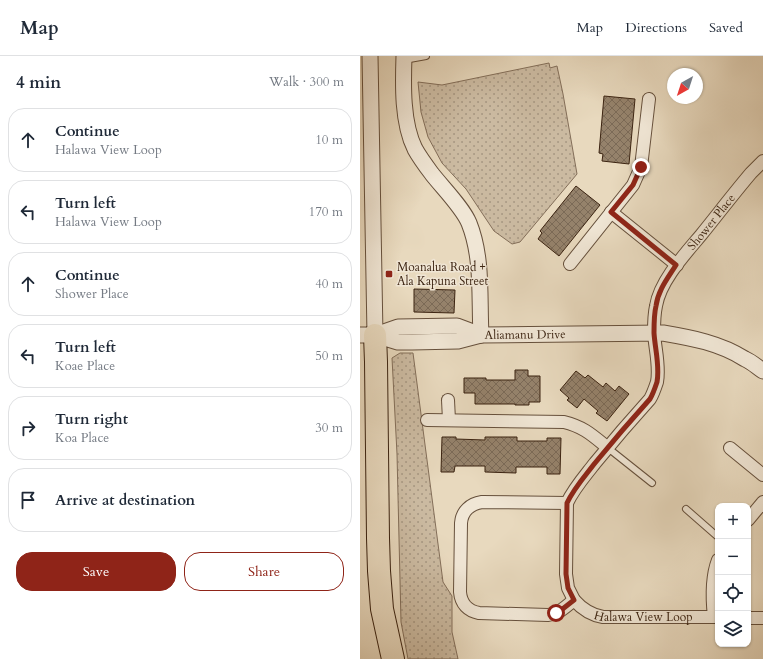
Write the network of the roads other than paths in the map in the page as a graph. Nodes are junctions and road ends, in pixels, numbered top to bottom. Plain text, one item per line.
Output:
1 (370, 56) edge
2 (426, 56) edge
3 (404, 58) edge
4 (648, 99) dead end
5 (763, 161) edge
6 (611, 212) junction
7 (570, 264) dead end
8 (676, 265) junction
9 (654, 333) junction
10 (481, 334) junction
11 (368, 335) edge
12 (758, 364) edge
13 (448, 400) dead end
14 (428, 420) dead end
15 (448, 420) junction
16 (608, 448) junction
17 (730, 448) dead end
18 (763, 475) edge
19 (652, 483) dead end
20 (763, 502) edge
21 (567, 503) junction
22 (686, 509) dead end
23 (751, 516) edge
24 (715, 534) edge
25 (715, 572) edge
26 (574, 600) junction
27 (716, 611) edge
28 (715, 617) edge
29 (751, 618) edge
30 (763, 618) edge
31 (393, 659) edge

1 - 11 street
2 - 3 lane
3 - 10 street, Aliamanu Drive
4 - 6 street
5 - 8 street, Shower Place
6 - 7 street
6 - 8 street
8 - 9 street, Shower Place
9 - 10 street, Aliamanu Drive
9 - 12 street, Aliamanu Drive
9 - 16 street, Halawa View Loop
10 - 11 street
11 - 31 highway
13 - 15 street
14 - 15 street
15 - 16 street
16 - 19 lane
16 - 21 street, Halawa View Loop
17 - 18 street
20 - 23 street
21 - 26 street, Halawa View Loop
21 - 26 street
22 - 24 lane
25 - 27 street
26 - 28 street, Halawa View Loop
29 - 30 street

